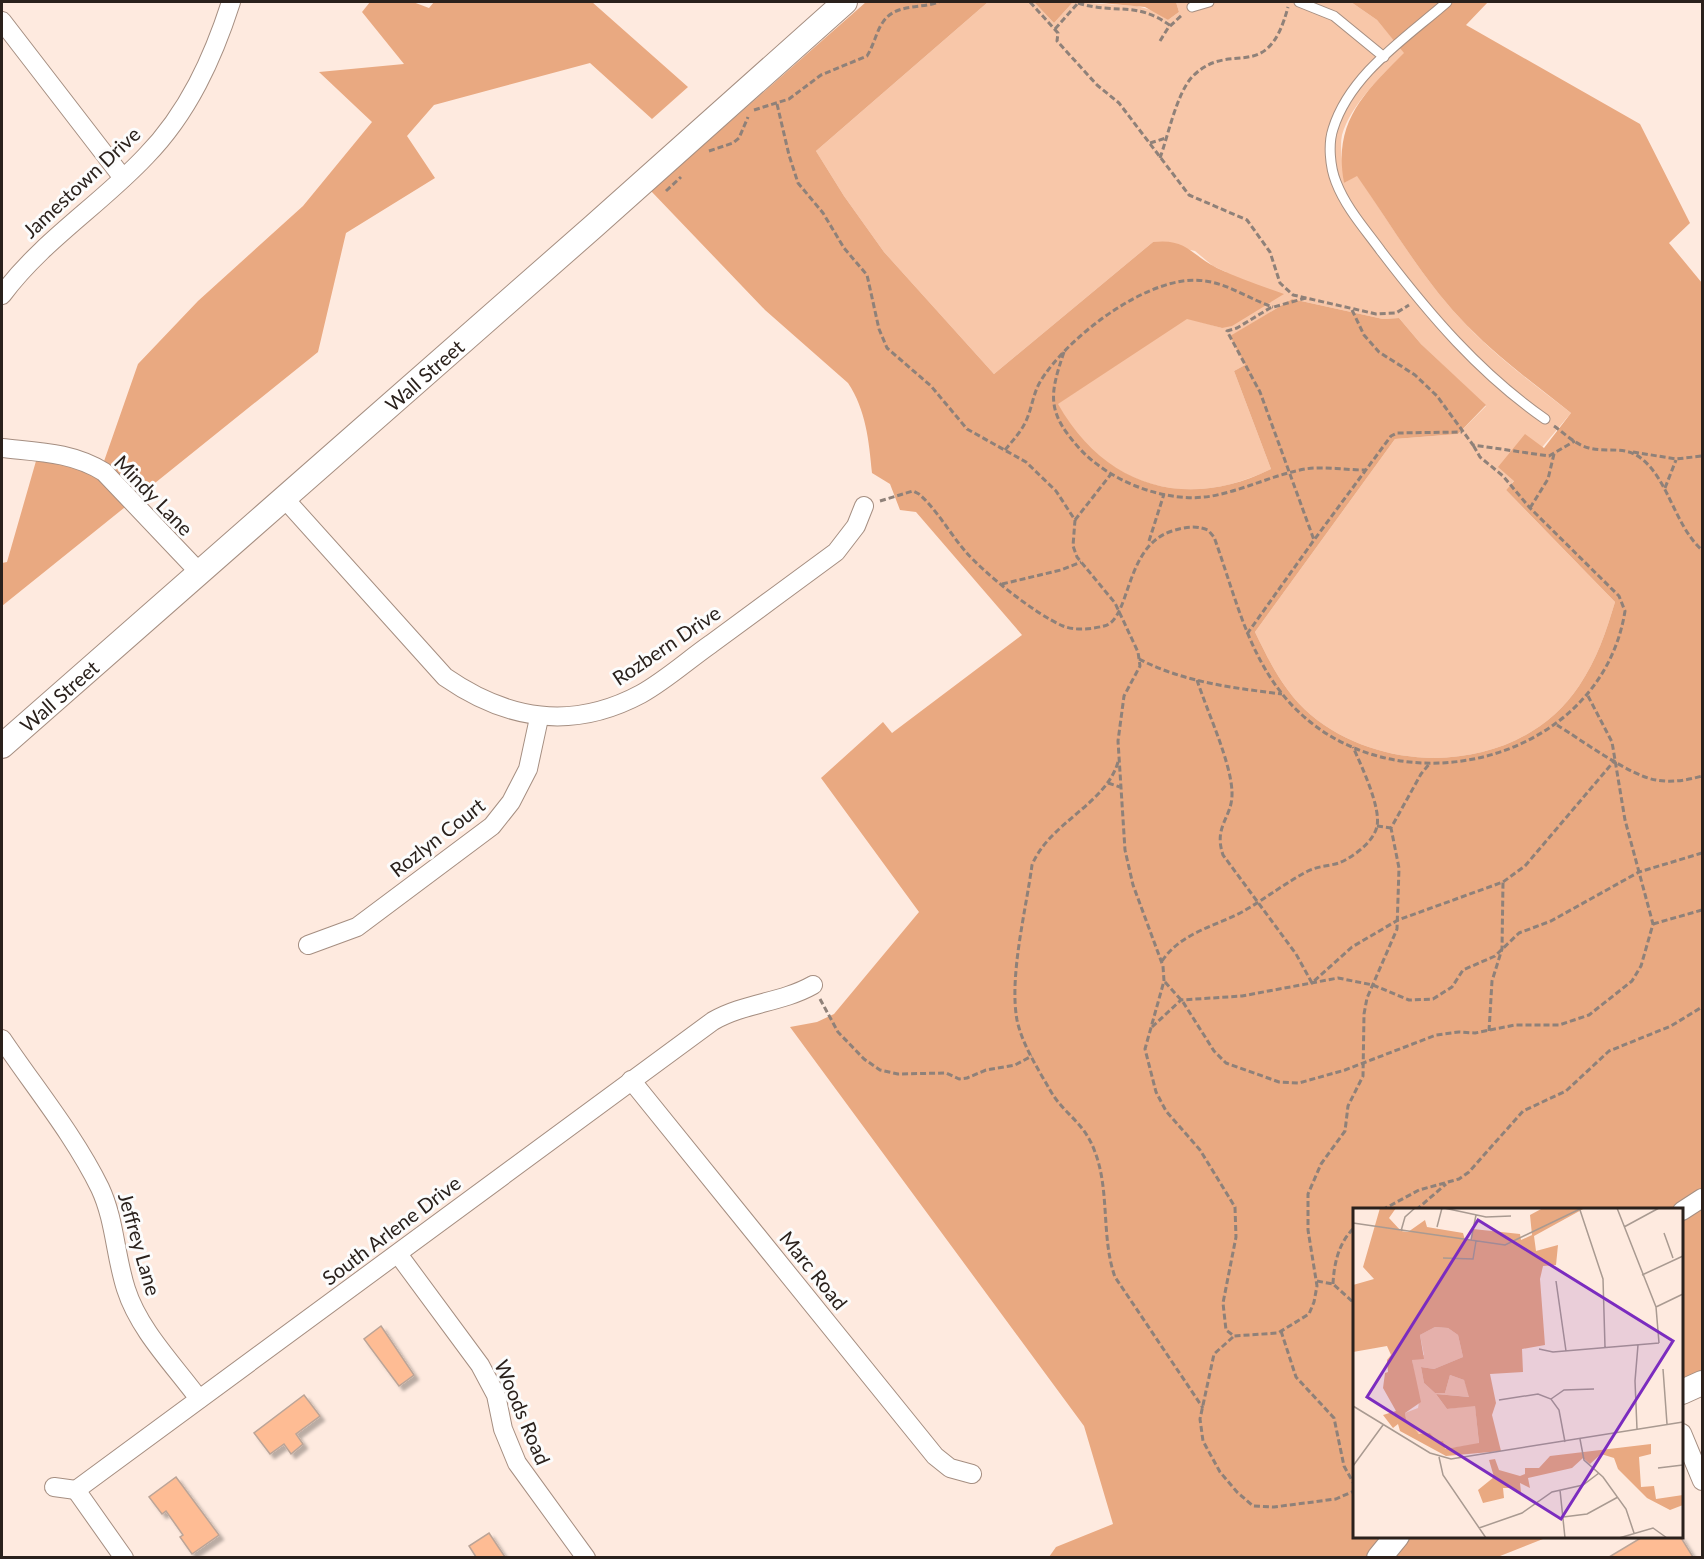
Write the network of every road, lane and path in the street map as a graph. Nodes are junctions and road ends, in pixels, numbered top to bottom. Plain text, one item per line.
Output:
1 (231, 2) edge
2 (845, 2) edge
3 (939, 2) edge
4 (1030, 2) edge
5 (1079, 2) edge
6 (1209, 2) edge
7 (1289, 2) edge
8 (1299, 2) edge
9 (1447, 2) edge
10 (1192, 7) joint
11 (2, 21) edge
12 (1171, 26) junction
13 (1054, 29) junction
14 (1160, 41) dead end
15 (1384, 57) junction
16 (777, 104) junction
17 (1168, 137) junction
18 (1150, 143) junction
19 (703, 154) dead end
20 (1160, 158) junction
21 (688, 169) dead end
22 (123, 178) junction
23 (662, 193) dead end
24 (2, 295) edge
25 (1306, 298) junction
26 (1418, 299) junction
27 (1273, 307) junction
28 (1352, 310) junction
29 (1064, 352) junction
30 (1545, 419) joint
31 (1462, 432) junction
32 (1575, 441) junction
33 (1473, 446) junction
34 (2, 448) edge
35 (1005, 450) junction
36 (1631, 451) junction
37 (1554, 454) junction
38 (1702, 456) edge
39 (1676, 459) junction
40 (1365, 470) junction
41 (1290, 473) junction
42 (1112, 474) junction
43 (1664, 489) junction
44 (1164, 494) junction
45 (284, 498) junction
46 (864, 506) joint
47 (1530, 508) junction
48 (1075, 520) junction
49 (1314, 540) junction
50 (1148, 544) junction
51 (1702, 550) edge
52 (1081, 562) junction
53 (199, 572) junction
54 (1002, 584) junction
55 (1120, 610) junction
56 (1247, 634) junction
57 (1139, 659) junction
58 (1197, 680) junction
59 (1282, 694) junction
60 (1588, 696) junction
61 (539, 718) junction
62 (1557, 725) junction
63 (2, 746) edge
64 (1353, 747) junction
65 (1119, 759) junction
66 (1615, 760) junction
67 (1430, 764) junction
68 (1702, 776) edge
69 (1108, 783) junction
70 (1121, 787) junction
71 (1377, 826) junction
72 (1391, 828) junction
73 (1702, 853) edge
74 (1639, 872) junction
75 (1503, 882) junction
76 (1258, 902) junction
77 (1702, 910) edge
78 (1398, 920) junction
79 (1653, 924) junction
80 (308, 945) dead end
81 (1502, 949) junction
82 (1162, 961) junction
83 (1164, 981) junction
84 (1312, 983) junction
85 (813, 985) joint
86 (1373, 985) junction
87 (1181, 1000) junction
88 (1702, 1007) edge
89 (1150, 1028) junction
90 (1489, 1031) junction
91 (2, 1040) edge
92 (1032, 1056) junction
93 (1365, 1063) junction
94 (631, 1080) junction
95 (1447, 1183) junction
96 (1702, 1198) edge
97 (1384, 1208) edge
98 (1417, 1208) edge
99 (1683, 1210) edge
100 (1353, 1229) edge
101 (398, 1254) junction
102 (1317, 1281) junction
103 (1334, 1284) junction
104 (1353, 1302) edge
105 (1281, 1331) junction
106 (1234, 1336) junction
107 (1702, 1383) edge
108 (1683, 1392) edge
109 (200, 1399) junction
110 (1203, 1408) junction
111 (1683, 1435) edge
112 (972, 1474) dead end
113 (1702, 1481) edge
114 (1353, 1482) edge
115 (54, 1487) dead end
116 (76, 1490) junction
117 (1353, 1491) edge
118 (1395, 1538) edge
119 (124, 1557) edge
120 (586, 1557) edge
121 (1379, 1557) edge

1 - 22 street, Jamestown Drive
2 - 45 street, Wall Street
3 - 16 path
4 - 13 path
5 - 12 path
5 - 13 path
6 - 10 lane
7 - 17 path
8 - 15 lane
9 - 15 lane
10 - 12 path
11 - 22 street
12 - 14 path
13 - 18 path
15 - 26 lane
16 - 19 path
16 - 35 path
17 - 18 path
17 - 20 path
18 - 20 path
20 - 25 path
21 - 23 path
22 - 24 street, Jamestown Drive
25 - 27 path
25 - 28 path
26 - 28 path
26 - 30 lane
27 - 29 path
27 - 41 path
28 - 31 path
29 - 35 path
29 - 42 path
30 - 32 path
31 - 33 path
31 - 40 path
32 - 36 path
32 - 37 path
33 - 37 path
33 - 47 path
34 - 53 street, Mindy Lane
35 - 48 path
36 - 39 path
36 - 43 path
37 - 47 path
38 - 39 path
39 - 43 path
40 - 41 path
40 - 49 path
41 - 44 path
41 - 49 path
42 - 44 path
42 - 48 path
43 - 51 path
44 - 50 path
45 - 53 street, Wall Street
45 - 61 street, Rozbern Drive
46 - 54 path
46 - 61 street, Rozbern Drive
47 - 60 path
48 - 52 path
49 - 56 path
50 - 55 path
50 - 56 path
52 - 54 path
52 - 55 path
53 - 63 street, Wall Street
54 - 55 path
55 - 57 path
56 - 59 path
57 - 58 path
57 - 65 path
58 - 59 path
58 - 76 path
59 - 64 path
60 - 62 path
60 - 66 path
61 - 80 street, Rozlyn Court
62 - 66 path
62 - 67 path
64 - 67 path
64 - 71 path
65 - 69 path
65 - 70 path
66 - 68 path
66 - 74 path
66 - 75 path
67 - 72 path
69 - 70 path
69 - 92 path
70 - 82 path
71 - 72 path
71 - 76 path
72 - 78 path
73 - 74 path
74 - 79 path
74 - 81 path
75 - 78 path
75 - 81 path
76 - 82 path
76 - 84 path
77 - 79 path
78 - 84 path
78 - 86 path
79 - 90 path
81 - 86 path
81 - 90 path
82 - 83 path
83 - 87 path
83 - 89 path
84 - 86 path
84 - 87 path
85 - 92 path
85 - 94 street, South Arlene Drive
86 - 93 path
87 - 89 path
87 - 93 path
88 - 95 path
89 - 106 path
90 - 93 path
91 - 109 street, Jeffrey Lane
92 - 110 path
93 - 102 path
94 - 101 street, South Arlene Drive
94 - 112 street, Marc Road
95 - 97 path
95 - 98 path
96 - 99 street
100 - 103 path
101 - 109 street, South Arlene Drive
101 - 120 street, Woods Road
102 - 103 path
102 - 105 path
103 - 104 path
105 - 106 path
105 - 114 path
106 - 110 path
107 - 108 street
109 - 116 street, South Arlene Drive
110 - 117 path
111 - 113 street
115 - 116 street
116 - 119 street
118 - 121 street

